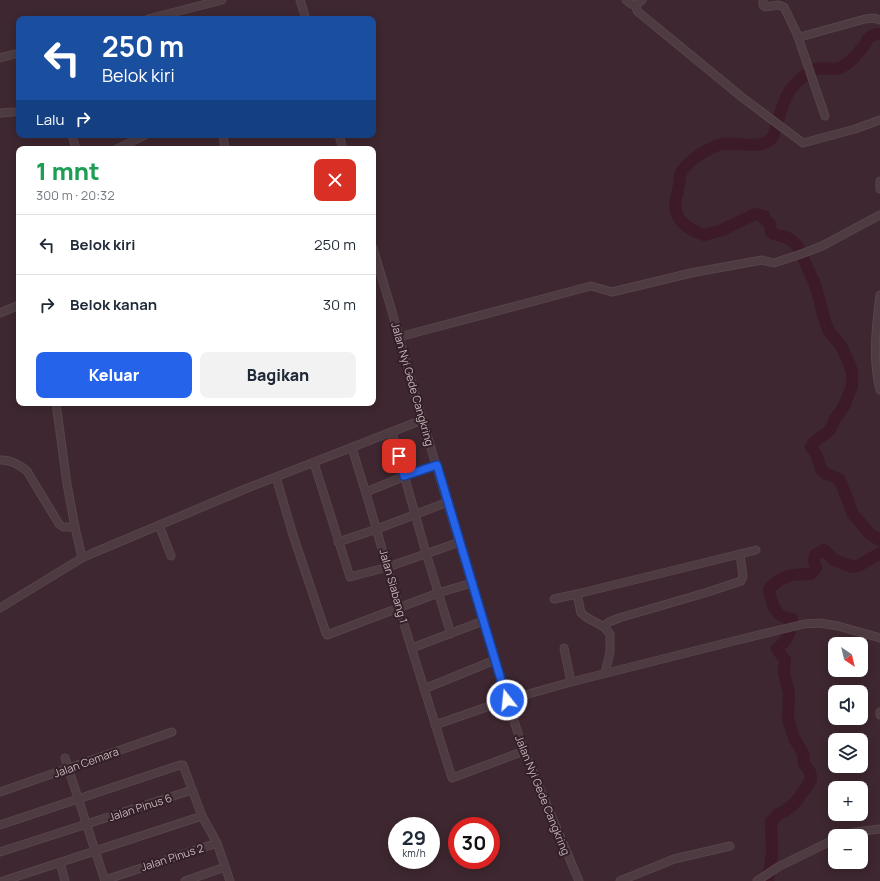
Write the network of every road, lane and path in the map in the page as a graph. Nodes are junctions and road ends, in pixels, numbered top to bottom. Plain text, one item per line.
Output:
1 (222, 0) edge
2 (300, 0) edge
3 (626, 0) edge
4 (642, 0) edge
5 (763, 0) edge
6 (636, 5) junction
7 (160, 16) edge
8 (305, 16) edge
9 (880, 20) edge
10 (797, 34) junction
11 (16, 54) edge
12 (0, 58) edge
13 (14, 112) dead end
14 (0, 113) edge
15 (825, 116) dead end
16 (880, 120) edge
17 (139, 138) edge
18 (122, 146) edge
19 (880, 181) edge
20 (880, 189) edge
21 (880, 215) edge
22 (376, 258) edge
23 (880, 294) edge
24 (16, 306) edge
25 (0, 313) edge
26 (399, 337) junction
27 (880, 390) edge
28 (56, 406) edge
29 (422, 420) junction
30 (392, 432) junction
31 (352, 448) junction
32 (0, 460) edge
33 (314, 463) junction
34 (437, 465) junction
35 (404, 476) junction
36 (276, 477) junction
37 (366, 492) junction
38 (448, 502) junction
39 (415, 514) junction
40 (159, 525) junction
41 (75, 527) junction
42 (377, 529) junction
43 (338, 542) junction
44 (460, 542) junction
45 (756, 550) dead end
46 (426, 553) junction
47 (740, 554) junction
48 (171, 556) dead end
49 (82, 558) junction
50 (388, 567) junction
51 (472, 583) junction
52 (438, 593) junction
53 (578, 594) junction
54 (554, 599) dead end
55 (0, 608) edge
56 (399, 608) junction
57 (484, 621) junction
58 (604, 627) junction
59 (451, 634) junction
60 (880, 638) edge
61 (412, 648) junction
62 (564, 648) dead end
63 (495, 660) junction
64 (602, 675) junction
65 (571, 682) junction
66 (424, 689) junction
67 (507, 700) junction
68 (880, 712) edge
69 (880, 715) edge
70 (435, 725) junction
71 (172, 732) dead end
72 (524, 751) junction
73 (66, 758) dead end
74 (68, 769) junction
75 (192, 790) junction
76 (0, 792) edge
77 (79, 800) junction
78 (202, 816) junction
79 (87, 824) junction
80 (0, 825) edge
81 (880, 829) edge
82 (868, 830) edge
83 (217, 842) junction
84 (828, 842) edge
85 (730, 846) dead end
86 (96, 851) junction
87 (0, 852) edge
88 (60, 862) junction
89 (225, 867) junction
90 (105, 880) edge
91 (759, 880) edge
92 (3, 881) edge
93 (65, 881) edge
94 (185, 881) edge
95 (230, 881) edge
96 (579, 881) edge
97 (620, 881) edge

1 - 7 street
2 - 8 street
3 - 6 street
4 - 6 street
5 - 10 street
6 - 16 street
9 - 10 street
10 - 15 street
11 - 12 street
13 - 14 street
17 - 18 street
19 - 20 street
21 - 26 street
22 - 26 street, Jalan Nyi Gede Cangkring
23 - 27 street
24 - 25 street
26 - 29 street, Jalan Nyi Gede Cangkring
28 - 41 street
29 - 30 street
29 - 34 street, Jalan Nyi Gede Cangkring
30 - 31 street
30 - 35 street
31 - 33 street
31 - 37 street, Jalan Siabang 1
32 - 41 street
33 - 36 street
33 - 43 street
34 - 35 street
34 - 38 street, Jalan Nyi Gede Cangkring
35 - 37 street
35 - 39 street
36 - 40 street
36 - 56 street
37 - 42 street, Jalan Siabang 1
38 - 39 street
38 - 44 street, Jalan Nyi Gede Cangkring
39 - 42 street
39 - 46 street
40 - 48 street
40 - 49 street
41 - 49 street
42 - 43 street
42 - 50 street, Jalan Siabang 1
43 - 50 street
44 - 46 street
44 - 51 street, Jalan Nyi Gede Cangkring
45 - 47 street
46 - 50 street
46 - 52 street
47 - 53 street
47 - 58 street
49 - 55 street
50 - 56 street, Jalan Siabang 1
51 - 52 street
51 - 57 street, Jalan Nyi Gede Cangkring
52 - 56 street
52 - 59 street
53 - 54 street
53 - 58 street
56 - 61 street, Jalan Siabang 1
57 - 59 street
57 - 63 street, Jalan Nyi Gede Cangkring
58 - 64 street
59 - 61 street
60 - 64 street
61 - 66 street, Jalan Siabang 1
62 - 65 street
63 - 66 street
63 - 67 street, Jalan Nyi Gede Cangkring
64 - 65 street
65 - 67 street
66 - 70 street, Jalan Siabang 1
67 - 70 street
67 - 72 street, Jalan Nyi Gede Cangkring
68 - 69 street
70 - 72 street, Jalan Siabang 1
71 - 74 street, Jalan Cemara
72 - 96 street, Jalan Nyi Gede Cangkring
73 - 74 street
74 - 76 street, Jalan Cemara
74 - 77 street
75 - 77 street
75 - 78 street
75 - 79 street, Jalan Pinus 6
77 - 79 street
77 - 80 street
78 - 83 street
78 - 86 street
79 - 86 street
79 - 87 street, Jalan Pinus 6
81 - 82 street
83 - 89 street
83 - 90 street, Jalan Pinus 2
84 - 91 street
85 - 97 street
86 - 88 street
86 - 90 street
88 - 92 street
88 - 93 street
89 - 94 street
89 - 95 street

